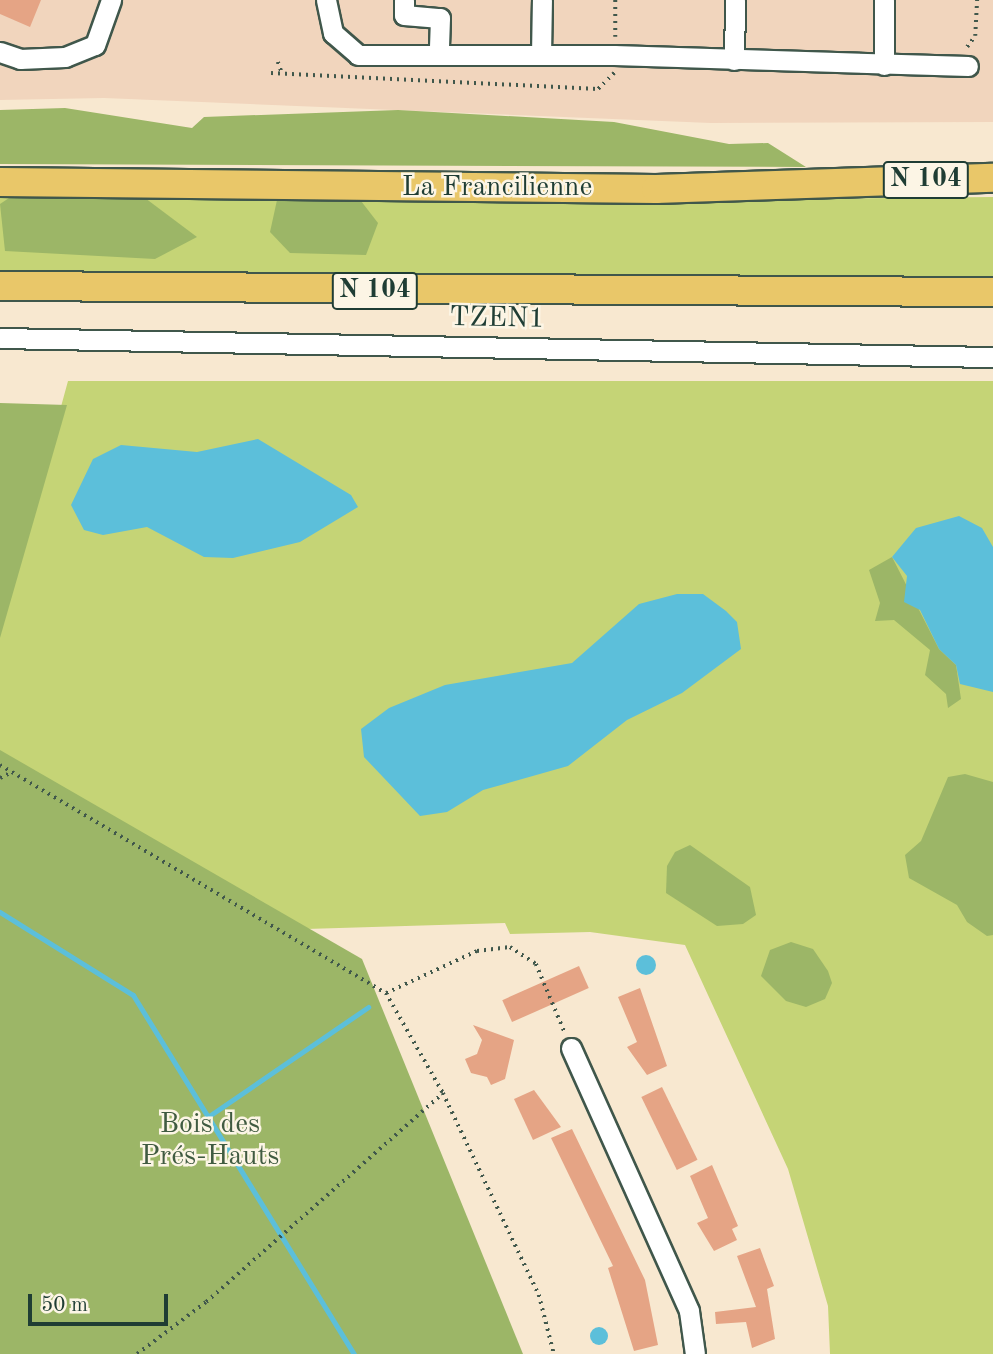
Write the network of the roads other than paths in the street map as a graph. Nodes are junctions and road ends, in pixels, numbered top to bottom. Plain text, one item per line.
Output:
1 (111, 0) edge
2 (326, 0) edge
3 (404, 0) edge
4 (542, 0) edge
5 (735, 0) edge
6 (884, 0) edge
7 (0, 52) edge
8 (439, 55) junction
9 (541, 55) junction
10 (734, 61) junction
11 (884, 65) junction
12 (961, 66) road end
13 (993, 178) edge
14 (0, 182) edge
15 (0, 286) edge
16 (993, 292) edge
17 (0, 338) edge
18 (993, 356) edge
19 (571, 1048) road end
20 (695, 1354) edge

1 - 7 street
2 - 8 street
3 - 8 street
4 - 9 street
5 - 10 street
6 - 11 street
8 - 9 street
9 - 10 street
10 - 11 street
11 - 12 street
13 - 14 highway, La Francilienne / N 104
15 - 16 highway, N 104
17 - 18 street, TZEN1
19 - 20 street

